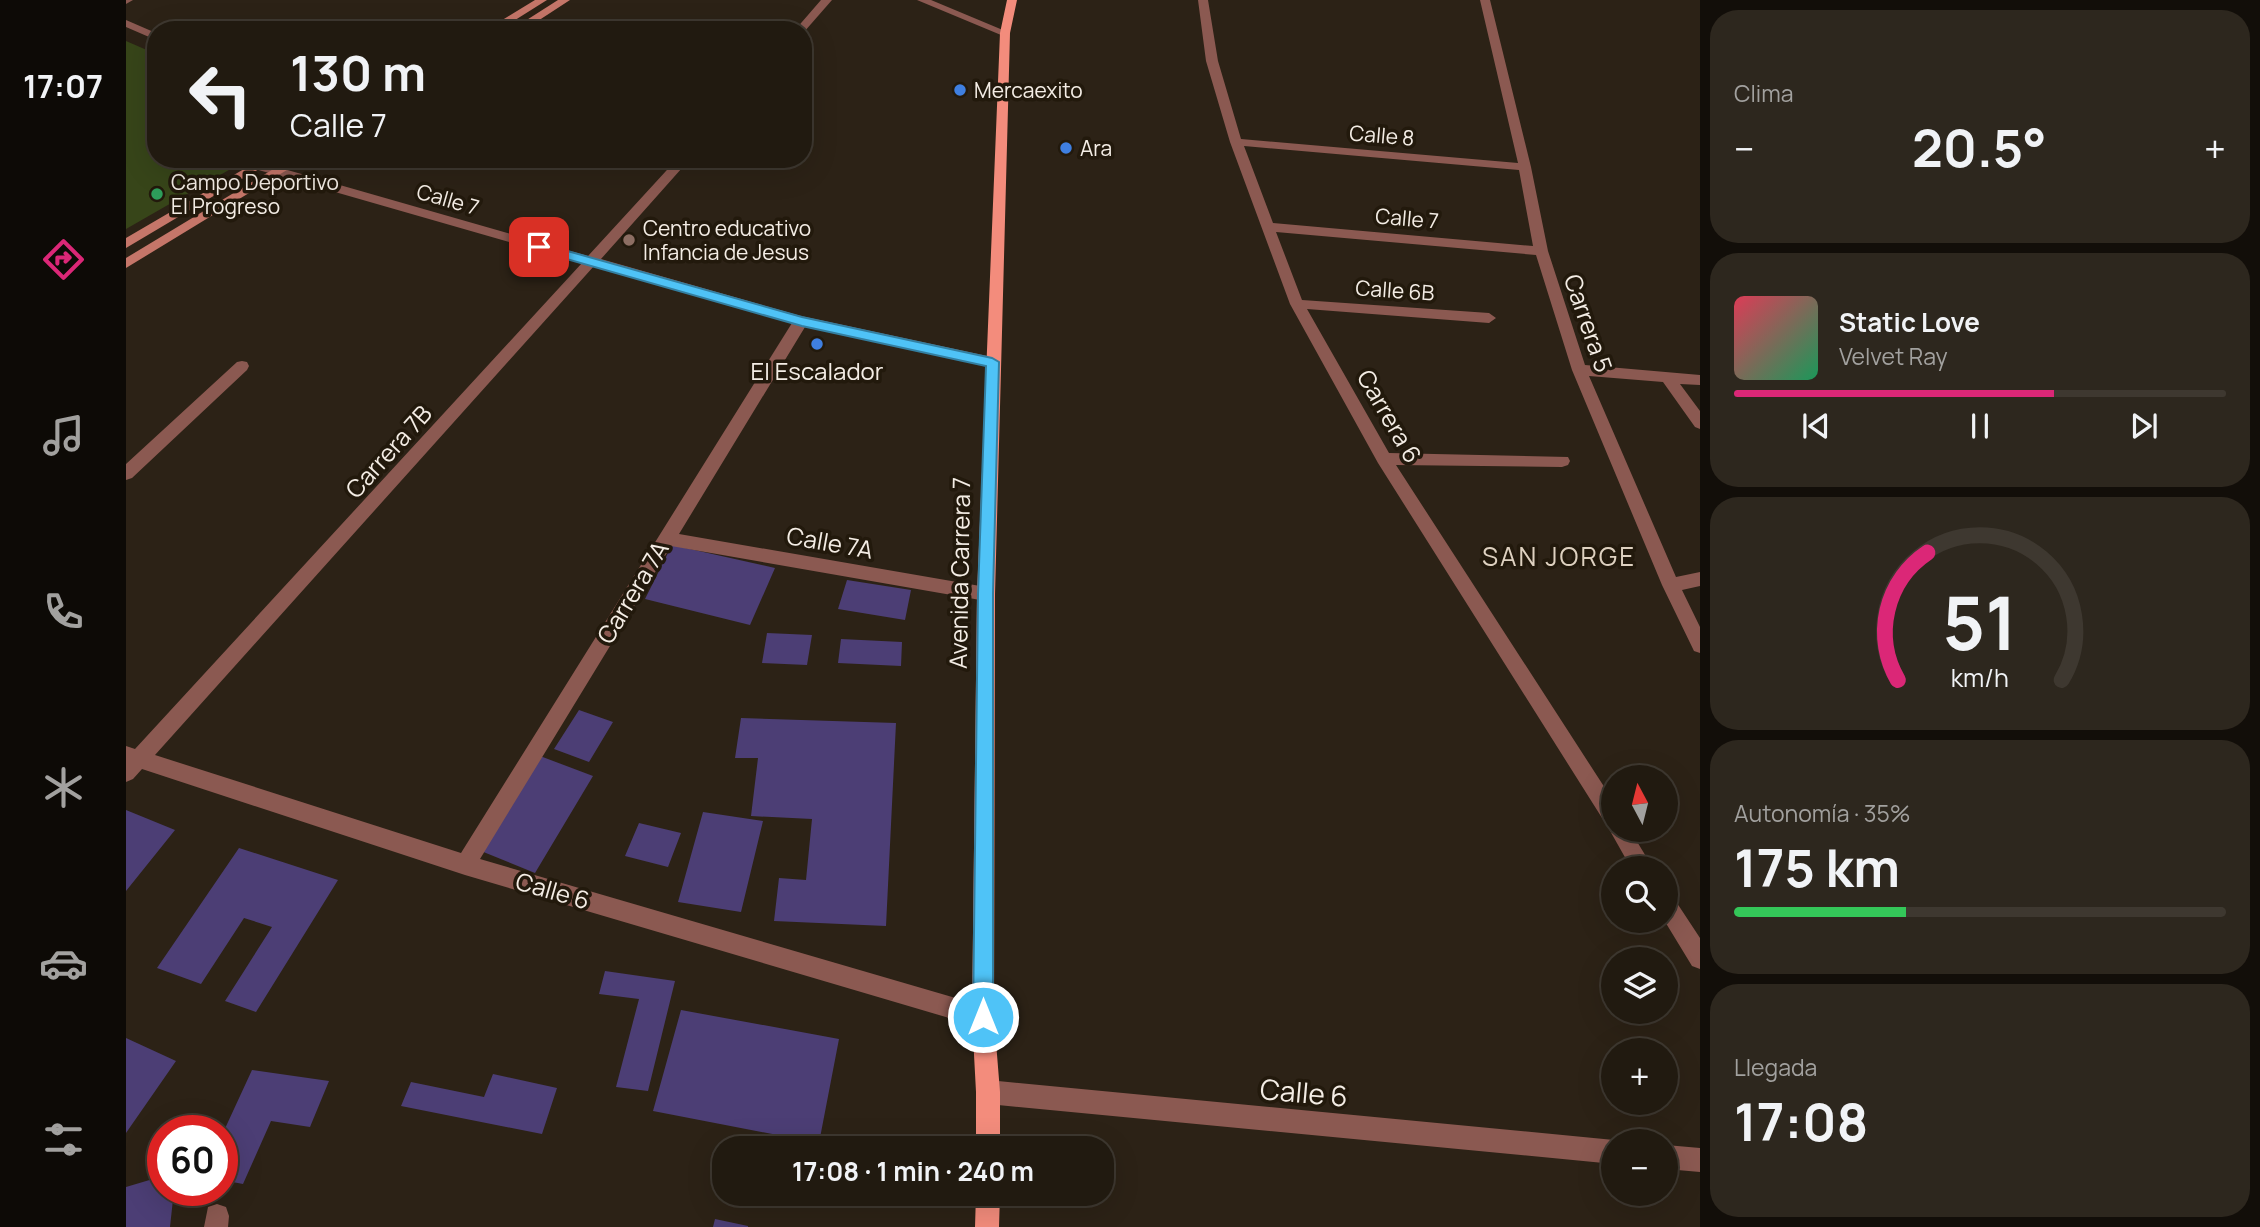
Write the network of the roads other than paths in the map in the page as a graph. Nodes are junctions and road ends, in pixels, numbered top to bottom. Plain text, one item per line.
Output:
1 (542, 0) edge
2 (565, 0) edge
3 (827, 0) edge
4 (922, 0) edge
5 (1012, 0) edge
6 (1203, 0) edge
7 (1485, 0) edge
8 (506, 21) edge
9 (531, 21) edge
10 (808, 21) edge
11 (126, 23) edge
12 (147, 33) edge
13 (1005, 33) junction
14 (1236, 142) junction
15 (1525, 167) junction
16 (255, 168) edge
17 (273, 168) edge
18 (284, 168) edge
19 (676, 168) edge
20 (278, 172) junction
21 (1269, 228) junction
22 (126, 244) edge
23 (1541, 251) junction
24 (592, 262) junction
25 (126, 264) edge
26 (1297, 304) junction
27 (1489, 318) dead end
28 (802, 321) junction
29 (992, 362) junction
30 (242, 366) dead end
31 (1579, 370) junction
32 (1668, 378) junction
33 (1700, 380) edge
34 (1700, 423) edge
35 (1384, 459) junction
36 (1562, 461) dead end
37 (126, 474) edge
38 (665, 538) junction
39 (1700, 579) edge
40 (1671, 585) junction
41 (986, 594) junction
42 (1700, 645) edge
43 (130, 763) edge
44 (1601, 801) edge
45 (466, 865) junction
46 (1678, 923) edge
47 (1700, 958) edge
48 (983, 1017) junction
49 (988, 1092) junction
50 (988, 1136) edge
51 (1601, 1151) edge
52 (1678, 1158) edge
53 (1700, 1160) edge
54 (988, 1206) edge
55 (988, 1227) edge

1 - 8 street
2 - 9 street
3 - 10 street
4 - 13 street
5 - 13 main road, Avenida Carrera 7
6 - 14 street, Carrera 6
7 - 15 street, Carrera 5
11 - 12 street
13 - 29 main road, Avenida Carrera 7
14 - 15 street, Calle 8
14 - 21 street, Carrera 6
15 - 23 street, Carrera 5
16 - 22 street
17 - 20 street, Calle 7
18 - 20 street
19 - 24 street, Carrera 7B
20 - 24 street, Calle 7
20 - 25 street
21 - 23 street, Calle 7
21 - 26 street, Carrera 6
23 - 31 street, Carrera 5
24 - 28 street, Calle 7
24 - 43 street, Carrera 7B
26 - 27 street, Calle 6B
26 - 35 street, Carrera 6
28 - 29 street, Calle 7
28 - 38 street, Carrera 7A
29 - 41 main road, Avenida Carrera 7
30 - 37 street
31 - 32 street
31 - 40 street, Carrera 5
32 - 33 street
32 - 34 street
35 - 36 street
35 - 44 street, Carrera 6
38 - 41 street, Calle 7A
38 - 45 street, Carrera 7A
39 - 40 street
40 - 42 street, Carrera 5
41 - 48 main road, Avenida Carrera 7
43 - 45 street, Calle 6
45 - 48 street, Calle 6
46 - 47 street
48 - 49 main road, Avenida Carrera 7
49 - 50 main road, Avenida Carrera 7
49 - 51 street, Calle 6
52 - 53 street
54 - 55 main road

